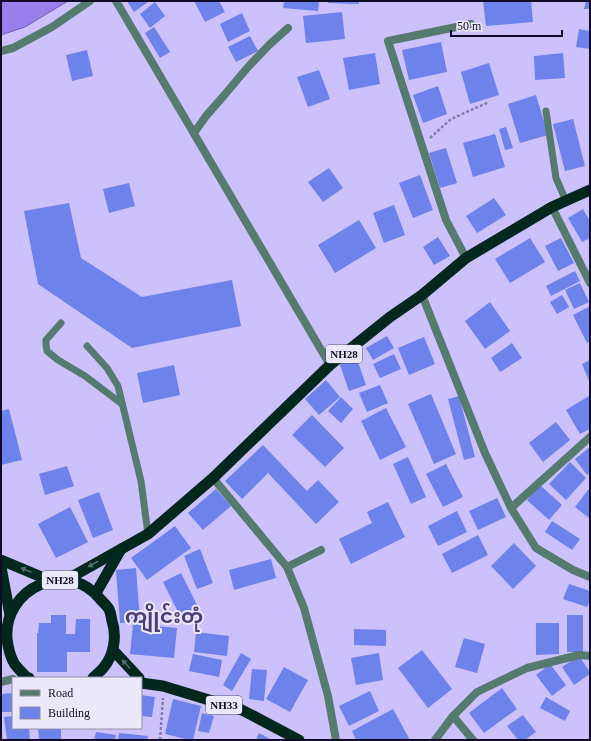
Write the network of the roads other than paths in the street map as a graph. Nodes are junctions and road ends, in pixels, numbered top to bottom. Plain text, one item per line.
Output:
1 (90, 1) edge
2 (116, 1) edge
3 (471, 24) dead end
4 (288, 28) dead end
5 (1, 51) edge
6 (546, 111) dead end
7 (194, 133) junction
8 (590, 190) edge
9 (566, 201) junction
10 (552, 207) junction
11 (466, 258) junction
12 (590, 283) edge
13 (422, 295) junction
14 (61, 323) dead end
15 (87, 346) dead end
16 (330, 364) junction
17 (122, 404) junction
18 (590, 437) edge
19 (213, 478) junction
20 (511, 508) junction
21 (148, 534) junction
22 (121, 549) junction
23 (321, 550) dead end
24 (1, 560) edge
25 (1, 567) edge
26 (288, 567) junction
27 (590, 577) edge
28 (66, 580) junction
29 (51, 581) junction
30 (96, 593) junction
31 (10, 615) junction
32 (4, 631) edge
33 (4, 650) edge
34 (113, 650) junction
35 (590, 656) edge
36 (23, 677) edge
37 (94, 677) edge
38 (137, 677) edge
39 (12, 679) edge
40 (142, 681) edge
41 (1, 682) edge
42 (453, 716) junction
43 (299, 740) edge
44 (336, 740) edge
45 (435, 740) edge
46 (473, 740) edge

1 - 5 street
2 - 7 street
3 - 11 street
4 - 7 street
6 - 9 lane
7 - 16 street
8 - 9 highway, NH28
9 - 10 highway, NH28
10 - 11 highway, NH28
10 - 12 street
11 - 13 highway, NH28
13 - 16 highway, NH28
13 - 20 street
14 - 17 lane
15 - 17 lane
16 - 19 highway, NH28
17 - 21 lane
18 - 20 street
19 - 21 highway, NH28
19 - 26 street
20 - 27 street
21 - 22 highway, NH28
22 -> 28 highway, NH28
22 - 30 highway
23 - 26 street
29 -> 24 highway, NH28
25 - 31 highway, NH28
26 - 44 street
28 - 29 highway, NH28
28 - 30 highway, NH28
29 - 31 highway, NH28
30 - 34 highway, NH28
31 - 32 highway, NH28
32 - 33 highway, NH28
33 - 36 highway, NH28
34 - 37 highway, NH28
38 -> 34 highway, NH33
35 - 42 street
39 - 41 street
40 - 43 highway, NH33
42 - 45 street
42 - 46 street

